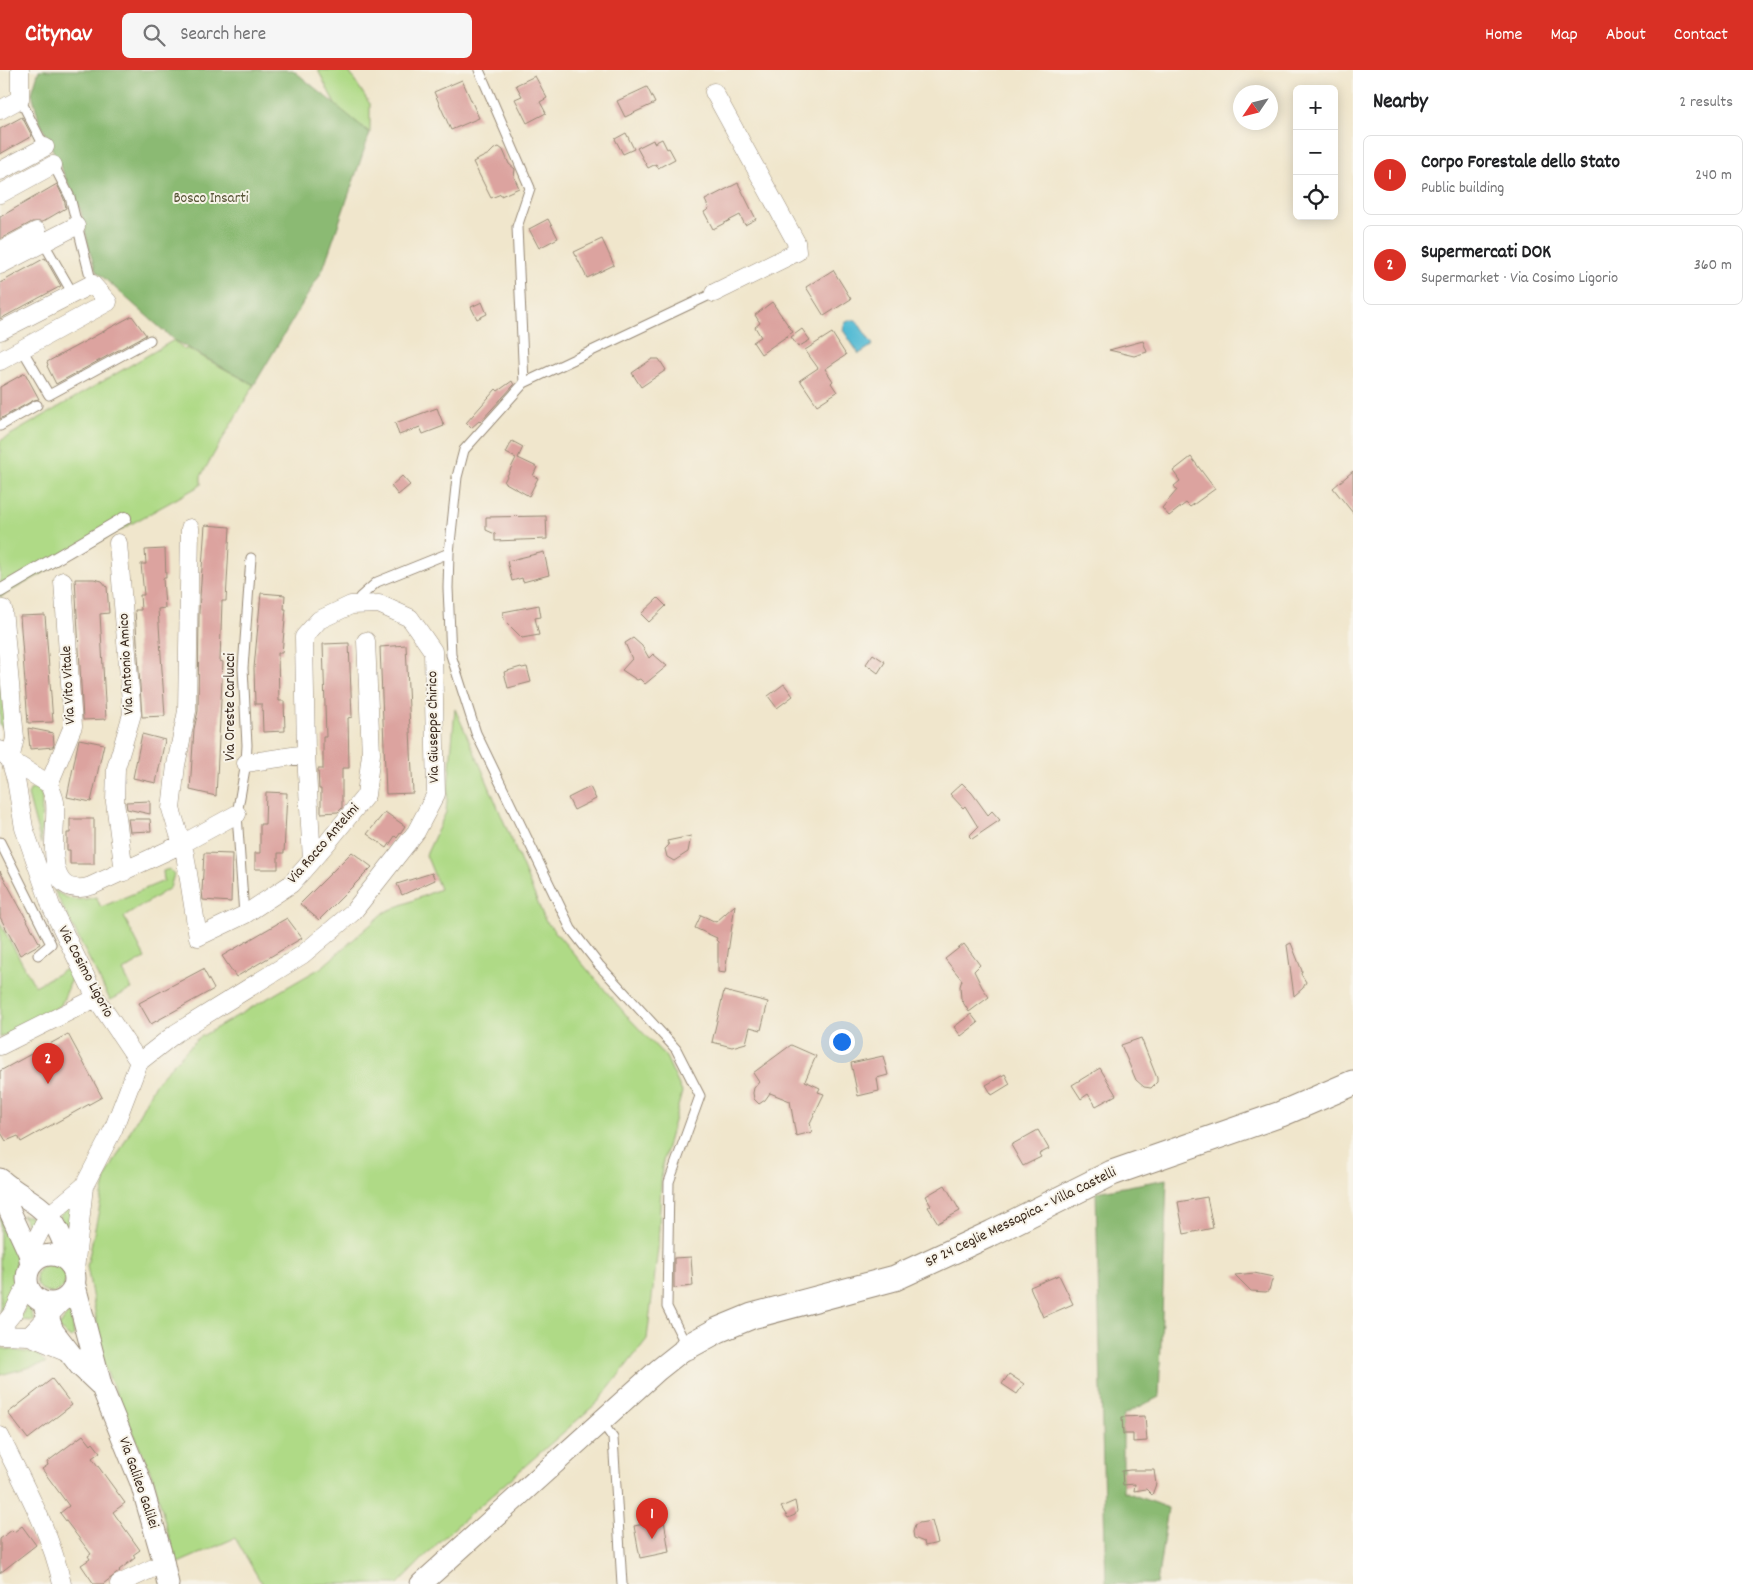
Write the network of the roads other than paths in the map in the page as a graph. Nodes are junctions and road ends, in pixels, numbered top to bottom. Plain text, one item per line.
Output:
1 (20, 70) edge
2 (479, 70) edge
3 (714, 92) dead end
4 (20, 99) junction
5 (0, 110) edge
6 (45, 146) junction
7 (53, 165) junction
8 (0, 170) edge
9 (0, 194) edge
10 (76, 226) junction
11 (40, 237) junction
12 (0, 251) edge
13 (0, 265) edge
14 (92, 284) junction
15 (714, 293) joint
16 (73, 294) junction
17 (0, 331) edge
18 (150, 340) dead end
19 (22, 349) junction
20 (0, 361) edge
21 (524, 383) junction
22 (37, 405) dead end
23 (0, 426) edge
24 (124, 518) dead end
25 (190, 528) dead end
26 (118, 543) dead end
27 (449, 553) junction
28 (251, 558) dead end
29 (63, 581) dead end
30 (0, 591) edge
31 (361, 605) junction
32 (4, 609) dead end
33 (366, 641) dead end
34 (306, 754) junction
35 (5, 755) edge
36 (246, 763) junction
37 (49, 784) junction
38 (237, 814) junction
39 (0, 842) edge
40 (182, 844) junction
41 (312, 860) junction
42 (124, 872) junction
43 (244, 915) junction
44 (38, 955) dead end
45 (96, 998) junction
46 (0, 1046) edge
47 (140, 1062) junction
48 (1353, 1084) edge
49 (0, 1179) edge
50 (84, 1186) junction
51 (0, 1190) edge
52 (48, 1216) junction
53 (29, 1267) junction
54 (72, 1280) junction
55 (46, 1310) junction
56 (0, 1329) edge
57 (0, 1335) edge
58 (29, 1336) junction
59 (687, 1347) junction
60 (70, 1353) junction
61 (100, 1385) junction
62 (601, 1421) junction
63 (0, 1436) edge
64 (164, 1563) junction
65 (62, 1584) edge
66 (119, 1584) edge
67 (168, 1584) edge
68 (421, 1584) edge
69 (622, 1584) edge

1 - 4 street
2 - 21 lane
3 - 15 street
4 - 5 street
4 - 6 lane
6 - 7 lane
6 - 8 street
7 - 9 street
7 - 10 lane
10 - 11 street
10 - 14 lane
11 - 12 street
11 - 13 street
11 - 16 lane
14 - 16 street
14 - 19 street
15 - 21 lane
16 - 17 street
18 - 19 lane
19 - 20 street
21 - 27 lane
22 - 23 lane
24 - 30 street
25 - 40 street
26 - 42 street, Via Antonio Amico
27 - 31 lane
27 - 59 lane
28 - 36 lane, Via Oreste Carlucci
29 - 37 street, Via Vito Vitale
31 - 34 street, Via Giuseppe Chirico
31 - 47 street, Via Giuseppe Chirico
32 - 35 street
33 - 41 street, Via Rocco Antelmi
34 - 36 street
34 - 41 street, Via Giuseppe Chirico
35 - 37 street
35 - 45 street, Via Cosimo Ligorio
36 - 38 lane, Via Oreste Carlucci
37 - 42 street
38 - 40 street
38 - 43 lane, Via Oreste Carlucci
39 - 44 lane
40 - 42 street
40 - 43 street, Via Rocco Antelmi
41 - 43 street, Via Rocco Antelmi
45 - 46 street
45 - 47 street, Via Cosimo Ligorio
47 - 50 street
48 - 59 main road, SP 24 Ceglie Messapica - Villa Castelli
49 - 52 street
50 - 52 street
50 - 54 street
51 - 53 street
52 - 53 street
52 - 54 street, Via Galileo Galilei
53 - 54 street
53 - 55 street
53 - 56 street
54 - 55 street
54 - 61 street, Via Galileo Galilei
55 - 58 street
55 - 60 street
57 - 58 street
58 - 60 street
59 - 62 street
60 - 61 street
61 - 64 street, Via Galileo Galilei
62 - 68 street
62 - 69 lane
63 - 65 street
64 - 66 street
64 - 67 street, Via Galileo Galilei

